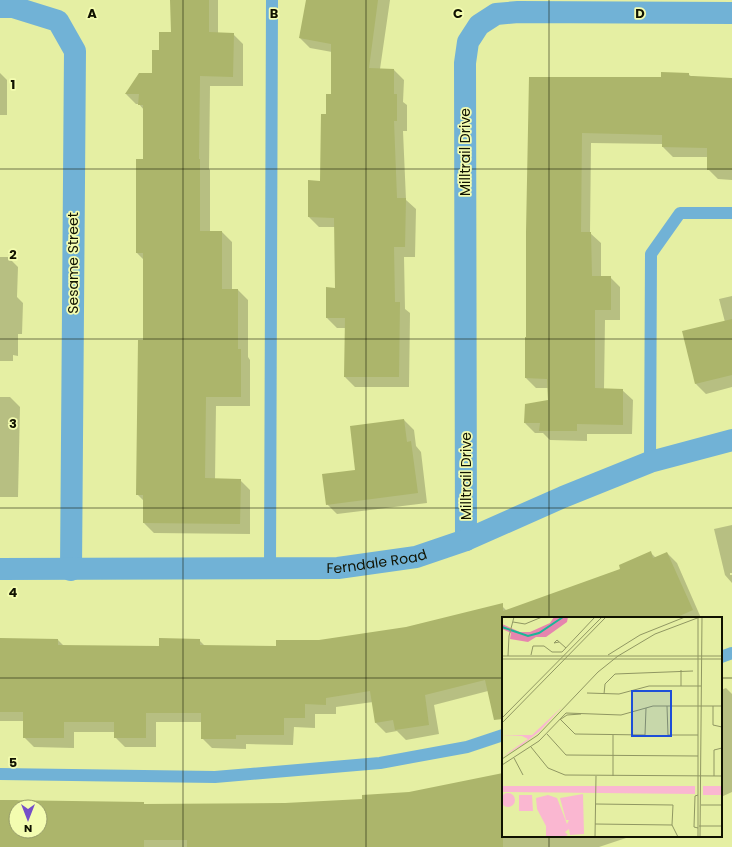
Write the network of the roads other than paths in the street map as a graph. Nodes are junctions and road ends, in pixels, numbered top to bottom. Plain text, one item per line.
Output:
1 (272, 0) edge
2 (0, 8) edge
3 (732, 13) edge
4 (732, 213) edge
5 (732, 440) edge
6 (650, 462) junction
7 (466, 540) junction
8 (270, 568) junction
9 (0, 570) edge
10 (71, 570) junction
11 (732, 654) edge
12 (722, 657) edge
13 (502, 734) edge
14 (0, 774) edge

1 - 8 lane
2 - 10 street, Sesame Street
3 - 7 street, Milltrail Drive
4 - 6 lane
5 - 6 street, Ferndale Road
6 - 7 street, Ferndale Road
7 - 8 street, Ferndale Road
8 - 10 street, Ferndale Road
9 - 10 street, Ferndale Road
11 - 12 lane
13 - 14 lane

